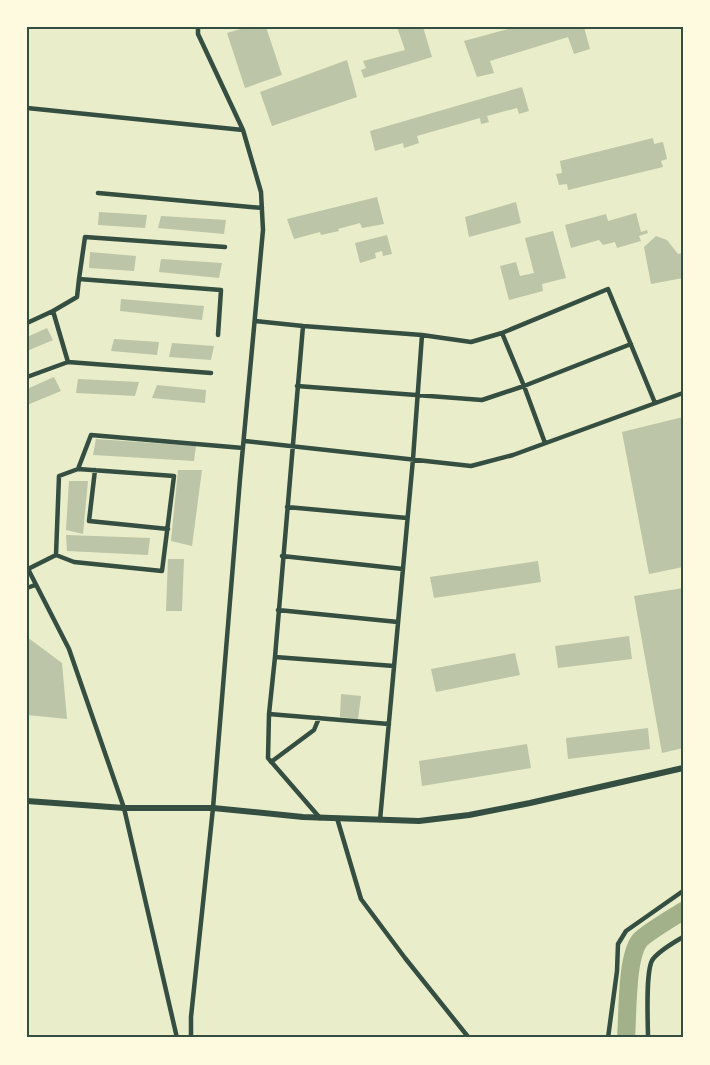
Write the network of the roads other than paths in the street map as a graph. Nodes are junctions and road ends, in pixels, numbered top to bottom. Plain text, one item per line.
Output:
1 (198, 27) edge
2 (27, 108) edge
3 (243, 130) junction
4 (98, 193) dead end
5 (262, 208) junction
6 (225, 247) dead end
7 (78, 279) junction
8 (53, 311) junction
9 (255, 321) junction
10 (27, 323) edge
11 (303, 326) junction
12 (502, 333) junction
13 (218, 335) dead end
14 (422, 335) junction
15 (631, 344) junction
16 (68, 362) junction
17 (211, 373) dead end
18 (27, 377) edge
19 (297, 386) junction
20 (524, 386) junction
21 (683, 393) edge
22 (417, 395) junction
23 (655, 404) junction
24 (244, 441) junction
25 (545, 443) junction
26 (293, 447) junction
27 (243, 448) junction
28 (412, 459) junction
29 (78, 469) junction
30 (95, 470) junction
31 (287, 507) junction
32 (407, 518) junction
33 (168, 529) junction
34 (56, 555) junction
35 (282, 556) junction
36 (27, 568) edge
37 (403, 568) junction
38 (35, 585) junction
39 (27, 588) edge
40 (278, 610) junction
41 (398, 622) junction
42 (275, 657) junction
43 (394, 666) junction
44 (268, 714) junction
45 (319, 718) junction
46 (389, 724) junction
47 (271, 762) junction
48 (683, 768) edge
49 (27, 801) edge
50 (124, 808) junction
51 (213, 808) junction
52 (320, 818) junction
53 (337, 818) junction
54 (380, 820) junction
55 (683, 891) edge
56 (683, 937) edge
57 (177, 1038) edge
58 (191, 1038) edge
59 (469, 1038) edge
60 (608, 1038) edge
61 (648, 1038) edge

1 - 3 street
2 - 3 street
3 - 5 street
4 - 5 street
5 - 9 street
6 - 7 street
7 - 8 street
7 - 13 street
8 - 10 street
8 - 16 street
9 - 11 street
9 - 24 street
11 - 14 street
11 - 19 street
12 - 14 street
12 - 15 street
12 - 20 street
14 - 22 street
15 - 20 street
15 - 23 street
16 - 17 street
16 - 18 street
19 - 22 street
19 - 26 street
20 - 22 street
20 - 25 street
21 - 23 street
22 - 28 street
23 - 25 street
24 - 26 street
24 - 27 street
25 - 28 street
26 - 28 street
26 - 31 street
27 - 29 street
27 - 51 street
28 - 32 street
29 - 30 street
29 - 34 street
30 - 33 street
30 - 33 street
31 - 32 street
31 - 35 street
32 - 37 street
33 - 34 street
34 - 36 street
35 - 37 street
35 - 40 street
36 - 38 street
37 - 41 street
38 - 39 street
38 - 50 street
40 - 41 street
40 - 42 street
41 - 43 street
42 - 43 street
42 - 44 street
43 - 46 street
44 - 45 street
44 - 47 street
45 - 46 street
45 - 47 street
46 - 54 street
47 - 52 street
48 - 54 street
49 - 50 street
50 - 51 street
50 - 57 street
51 - 52 street
51 - 58 street
52 - 53 street
53 - 54 street
53 - 59 street
55 - 60 street
56 - 61 street

